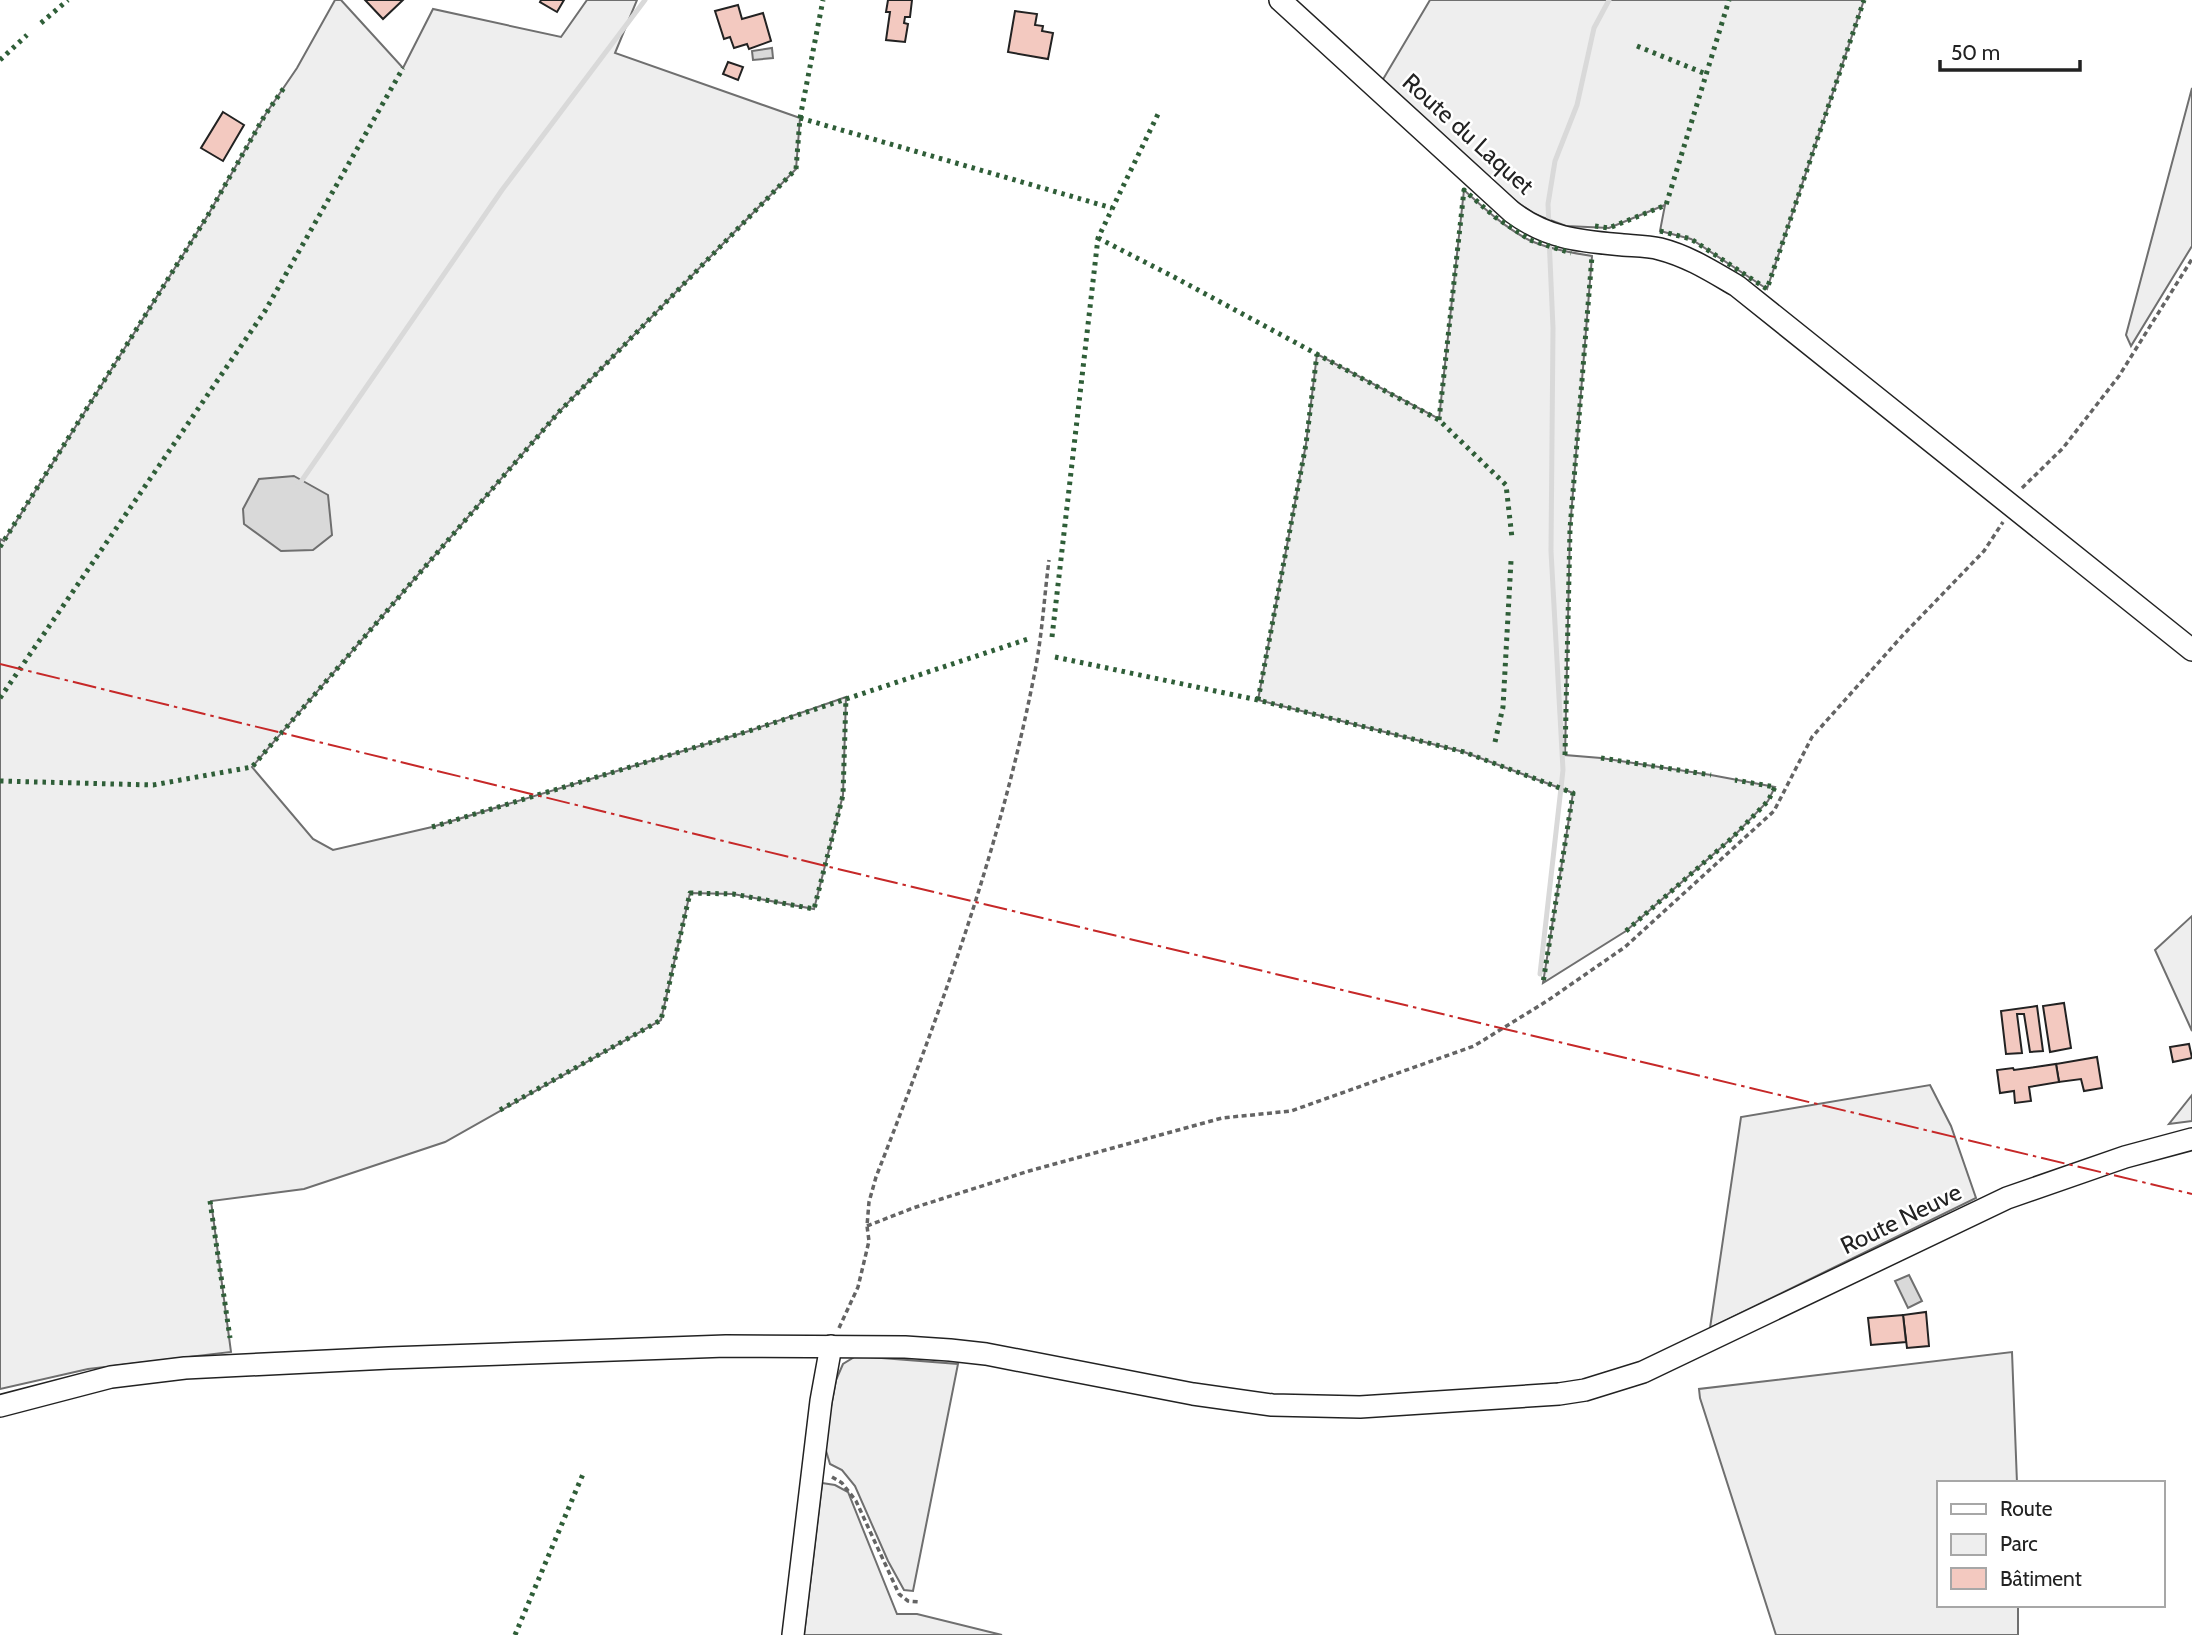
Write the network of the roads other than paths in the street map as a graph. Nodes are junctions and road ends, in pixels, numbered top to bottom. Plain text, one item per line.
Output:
1 (1280, 0) edge
2 (2192, 650) edge
3 (2192, 1139) edge
4 (831, 1346) junction
5 (0, 1406) edge
6 (793, 1635) edge

1 - 2 street, Route du Laquet
3 - 4 street, Route Neuve
4 - 5 street, Route Neuve
4 - 6 street

